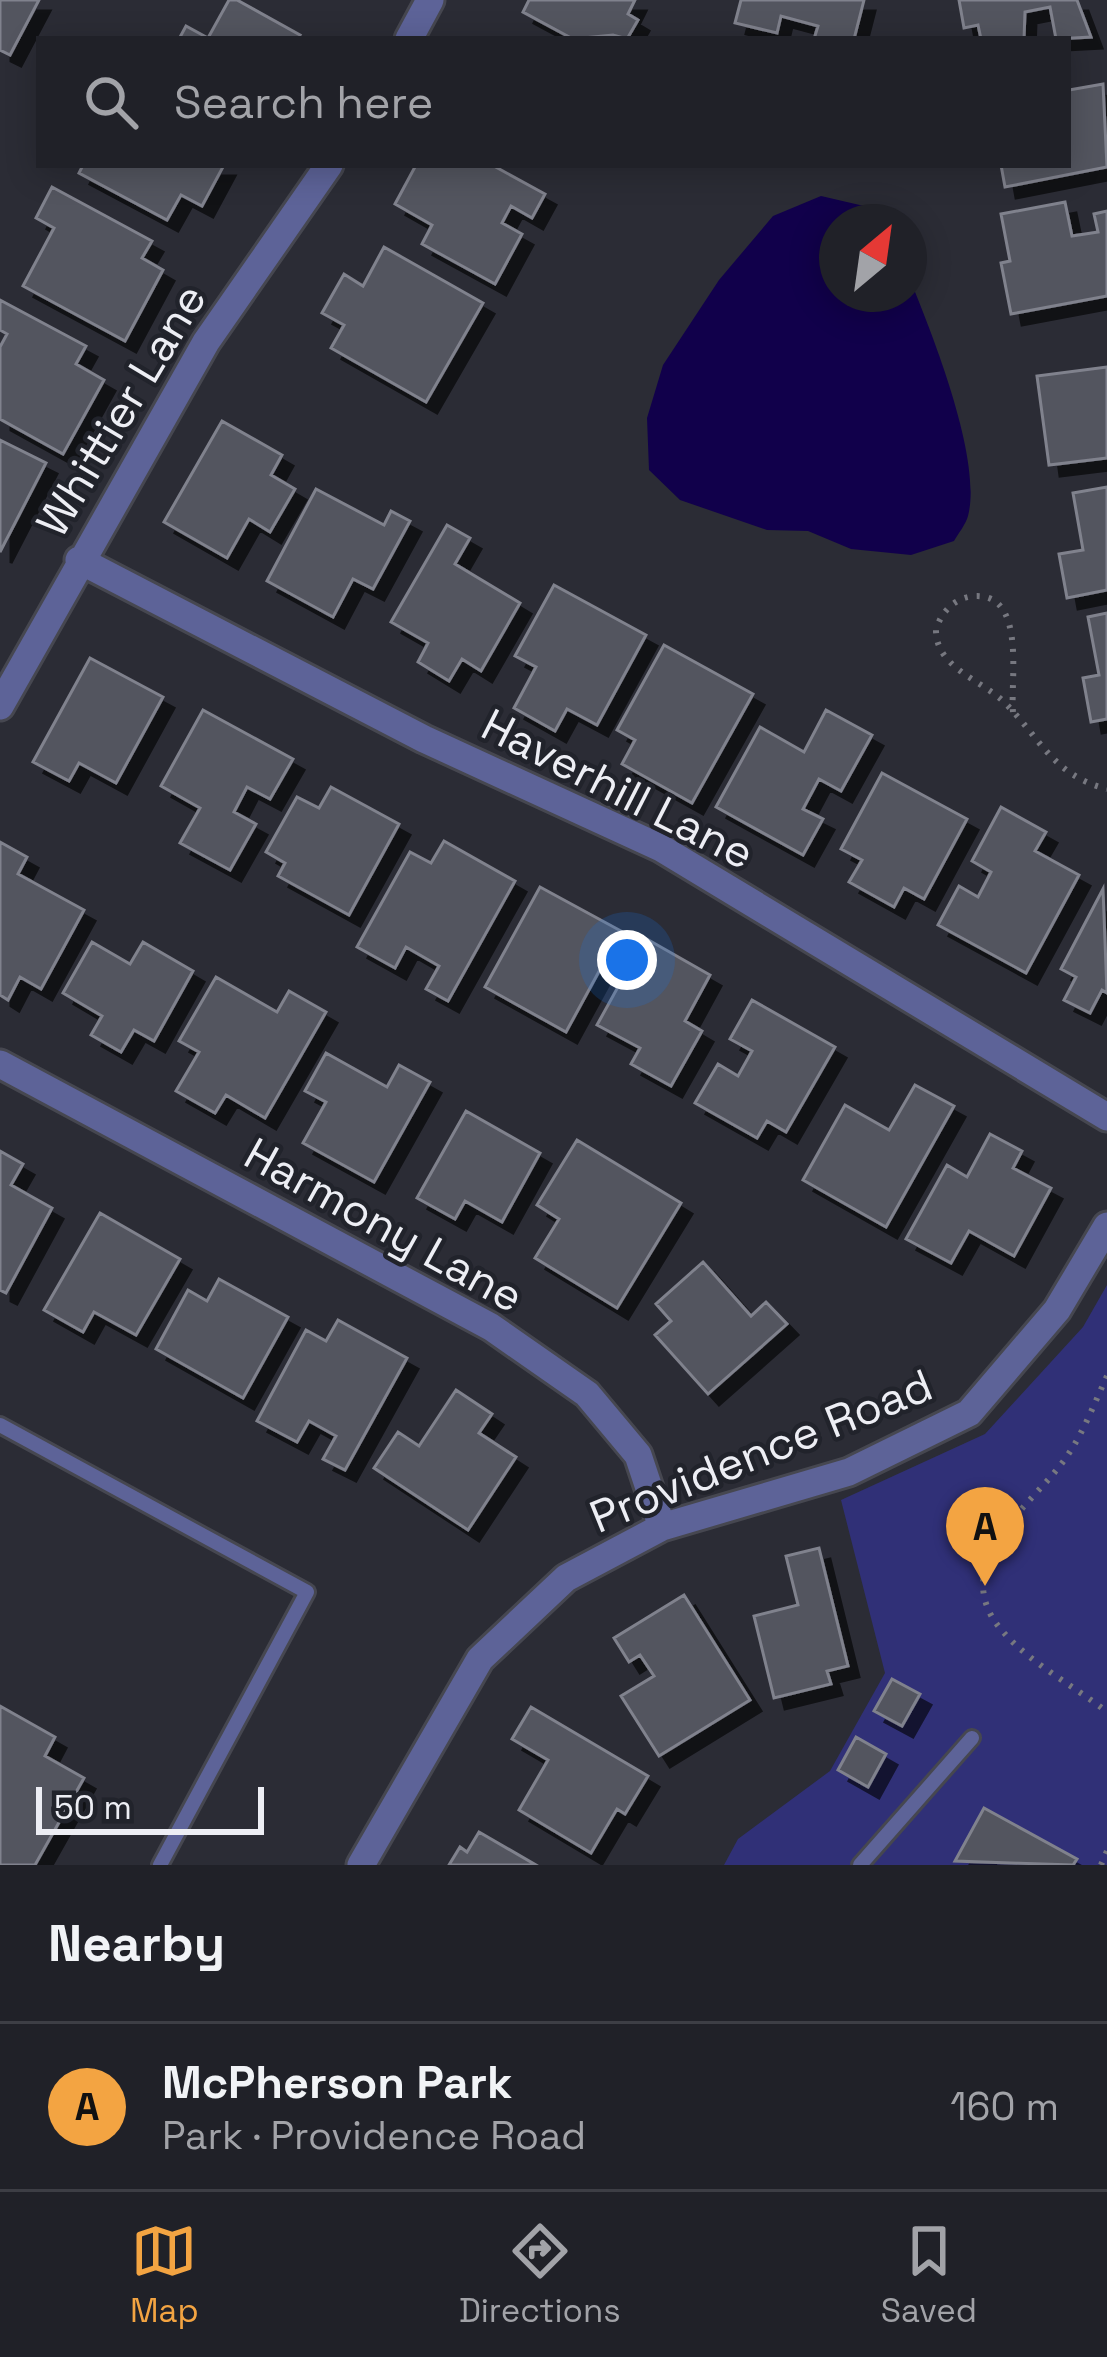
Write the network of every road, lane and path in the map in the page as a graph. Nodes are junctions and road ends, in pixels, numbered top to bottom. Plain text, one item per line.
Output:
1 (430, 0) edge
2 (411, 36) edge
3 (326, 168) edge
4 (79, 560) junction
5 (0, 706) edge
6 (1013, 712) junction
7 (1107, 789) edge
8 (0, 1064) edge
9 (1107, 1117) edge
10 (1107, 1226) edge
11 (1107, 1376) edge
12 (0, 1425) edge
13 (662, 1527) junction
14 (1107, 1712) edge
15 (972, 1738) dead end
16 (1107, 1851) edge
17 (160, 1865) edge
18 (361, 1865) edge
19 (860, 1865) edge
20 (1101, 1865) edge

1 - 2 street
3 - 4 street, Whittier Lane
4 - 5 street, Whittier Lane
4 - 9 street, Haverhill Lane
6 - 6 path
6 - 7 path
8 - 13 street, Harmony Lane
10 - 13 street, Providence Road
11 - 14 path
12 - 17 lane
13 - 18 street, Providence Road
15 - 19 lane
16 - 20 path

